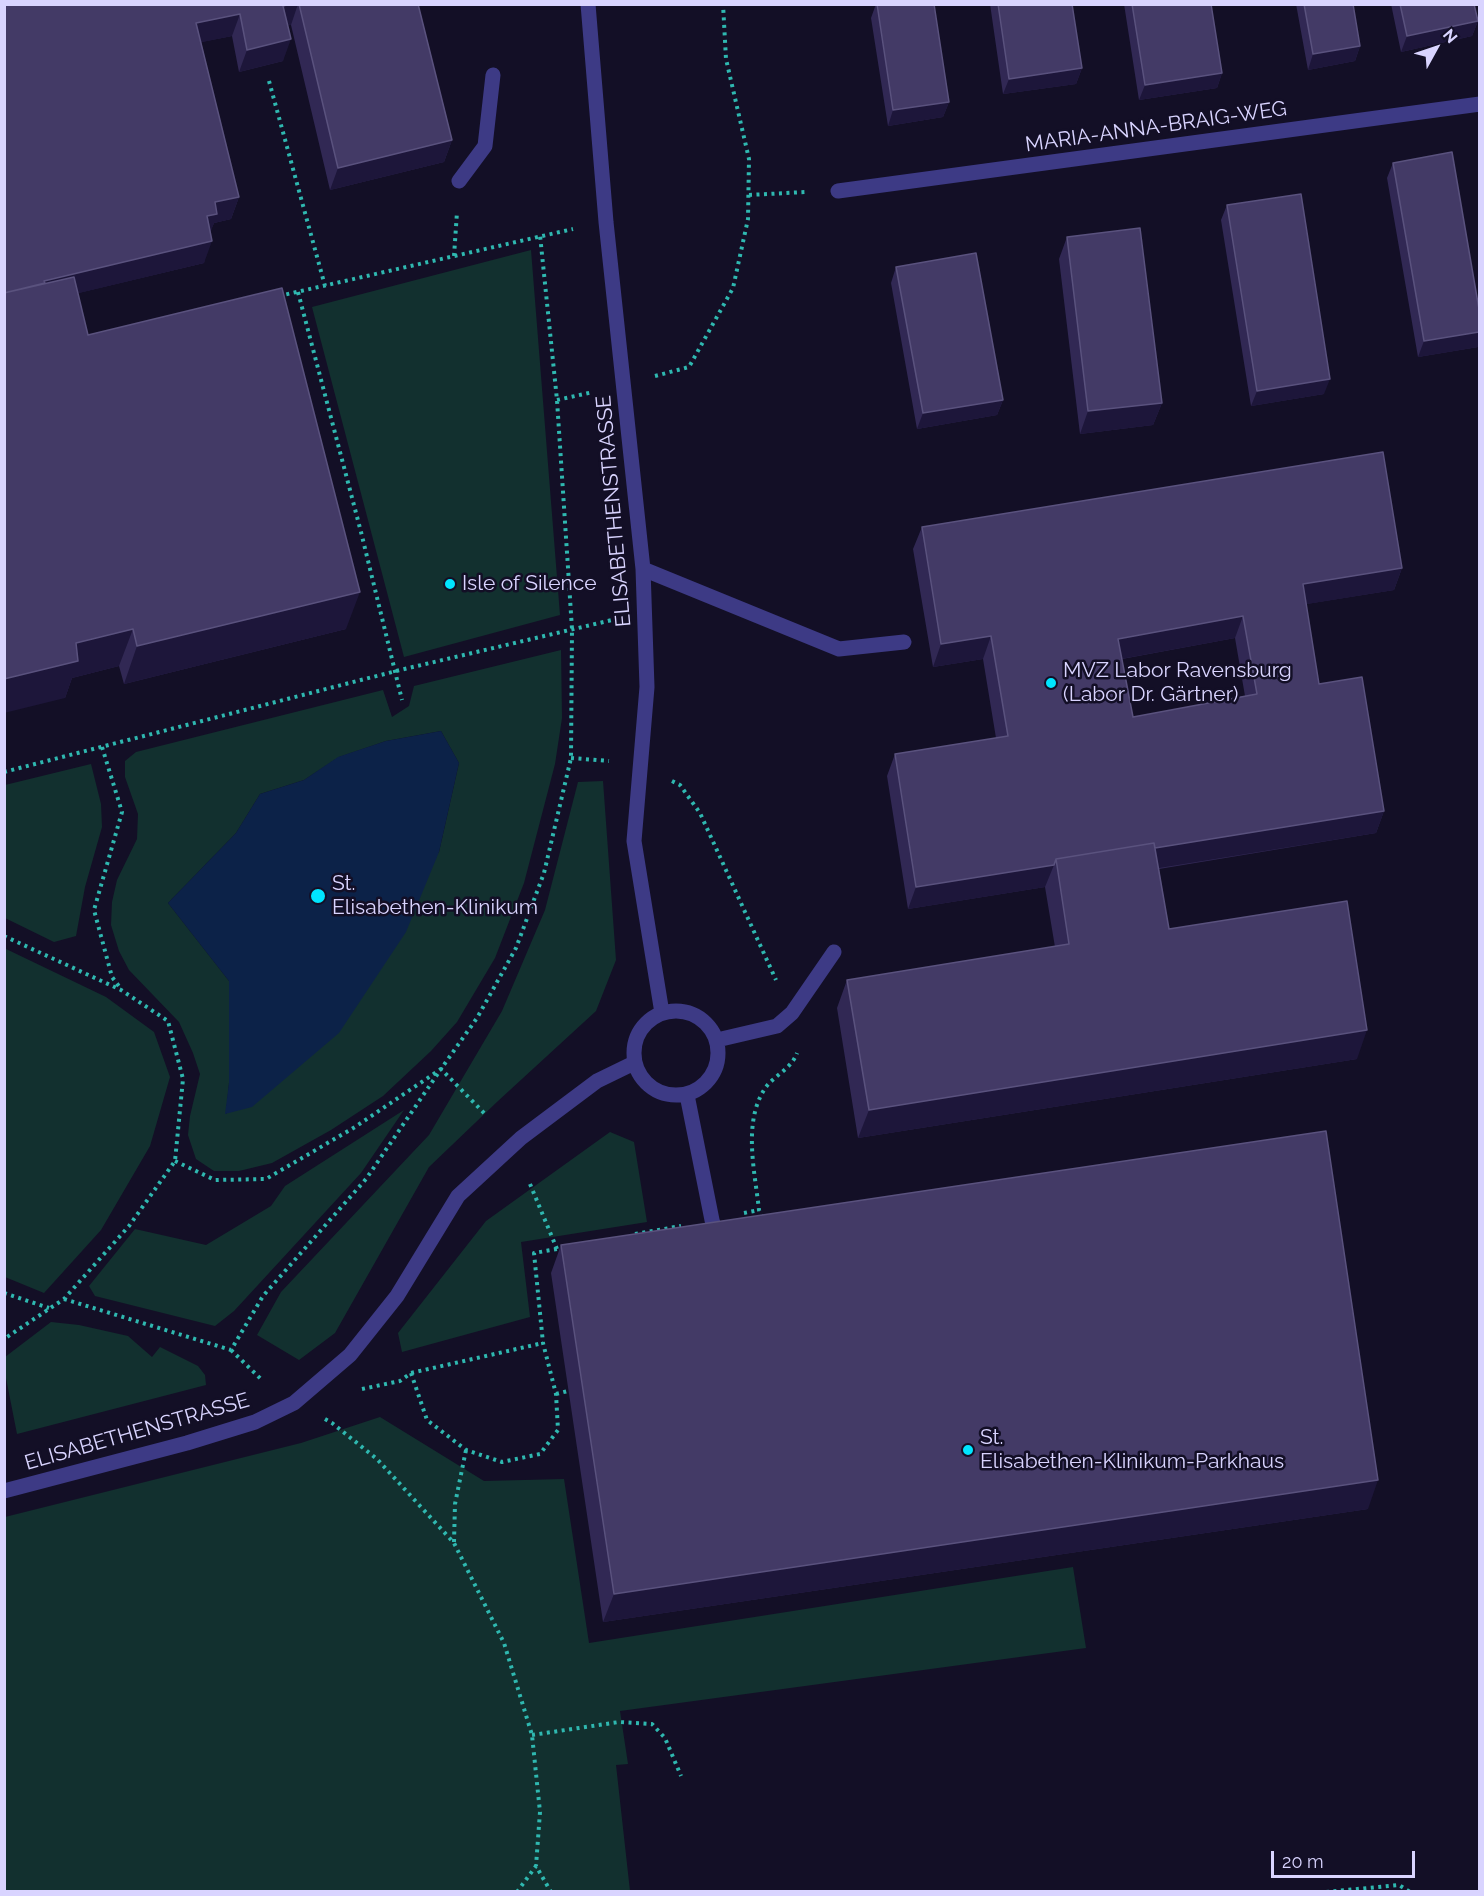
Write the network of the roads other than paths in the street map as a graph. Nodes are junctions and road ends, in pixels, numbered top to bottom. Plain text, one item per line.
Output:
1 (588, 4) edge
2 (493, 75) dead end
3 (1479, 104) edge
4 (459, 181) road end
5 (838, 191) road end
6 (643, 569) junction
7 (904, 642) dead end
8 (834, 952) dead end
9 (662, 1013) junction
10 (717, 1040) junction
11 (634, 1062) junction
12 (687, 1095) junction
13 (721, 1248) edge
14 (4, 1491) edge

1 - 6 street, ELISABETHENSTRASSE
2 - 4 street
3 - 5 street, MARIA-ANNA-BRAIG-WEG
6 - 7 street
6 - 9 street, ELISABETHENSTRASSE
8 - 10 street
9 - 10 street
9 - 11 street
10 - 12 street
11 - 12 street
11 - 14 street, ELISABETHENSTRASSE
12 - 13 street

